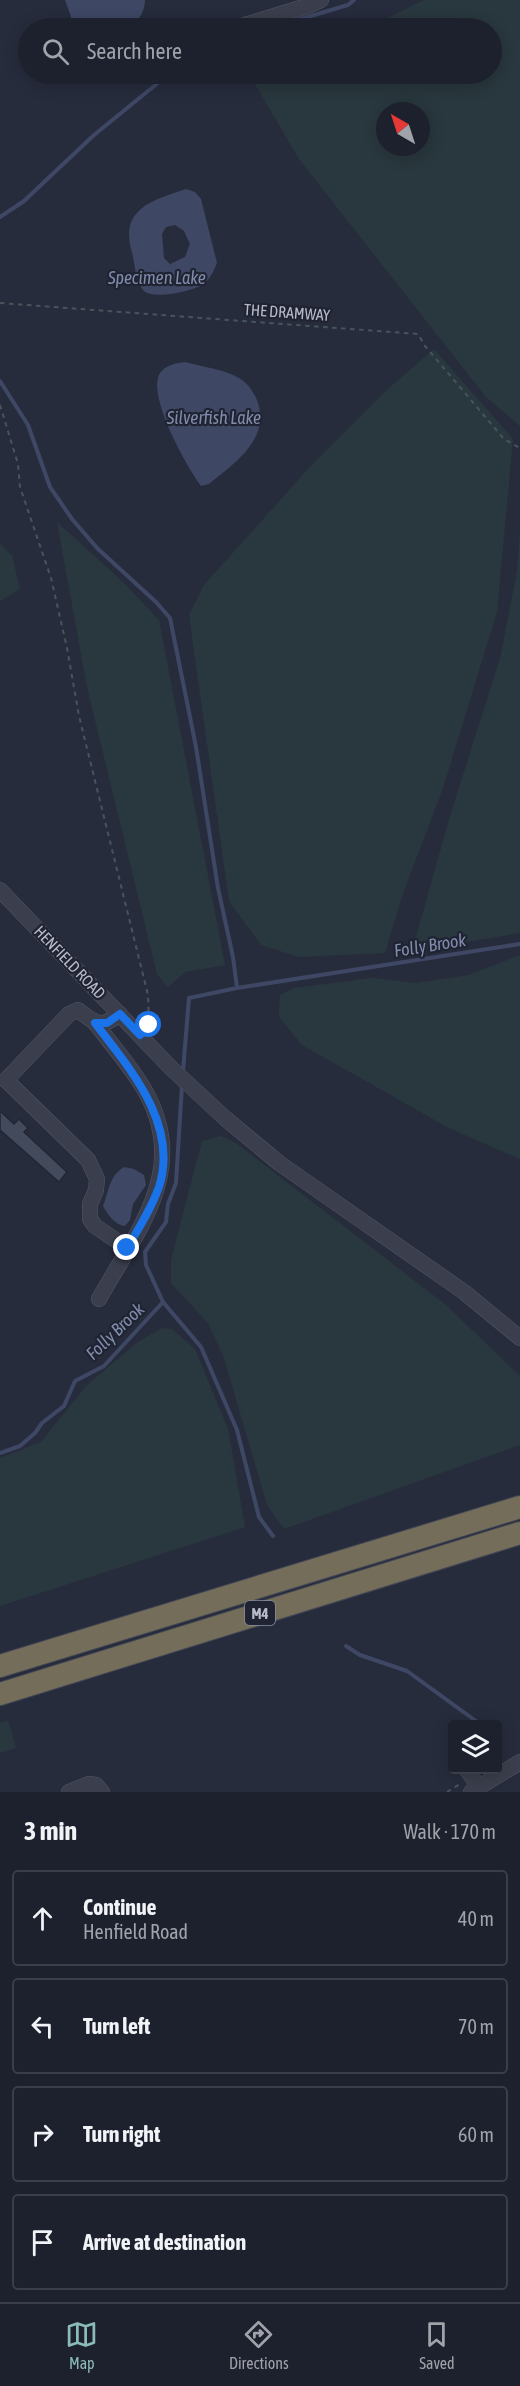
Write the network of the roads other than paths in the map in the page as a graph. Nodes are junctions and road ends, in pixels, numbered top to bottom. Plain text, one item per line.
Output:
1 (321, 0) edge
2 (268, 18) edge
3 (0, 890) edge
4 (120, 1014) junction
5 (95, 1023) junction
6 (127, 1248) junction
7 (99, 1299) dead end
8 (520, 1338) edge
9 (520, 1507) edge
10 (520, 1533) edge
11 (0, 1666) edge
12 (0, 1694) edge
13 (520, 1762) edge
14 (469, 1774) edge
15 (475, 1790) edge
16 (69, 1792) edge
17 (102, 1792) edge

1 - 2 street
3 - 4 street, HENFIELD ROAD
4 - 5 street
4 - 8 street, HENFIELD ROAD
5 - 6 street
5 - 6 street
6 - 7 street
9 - 11 highway, M4
10 - 12 highway, M4
13 - 15 street
14 - 15 street
16 - 17 street

